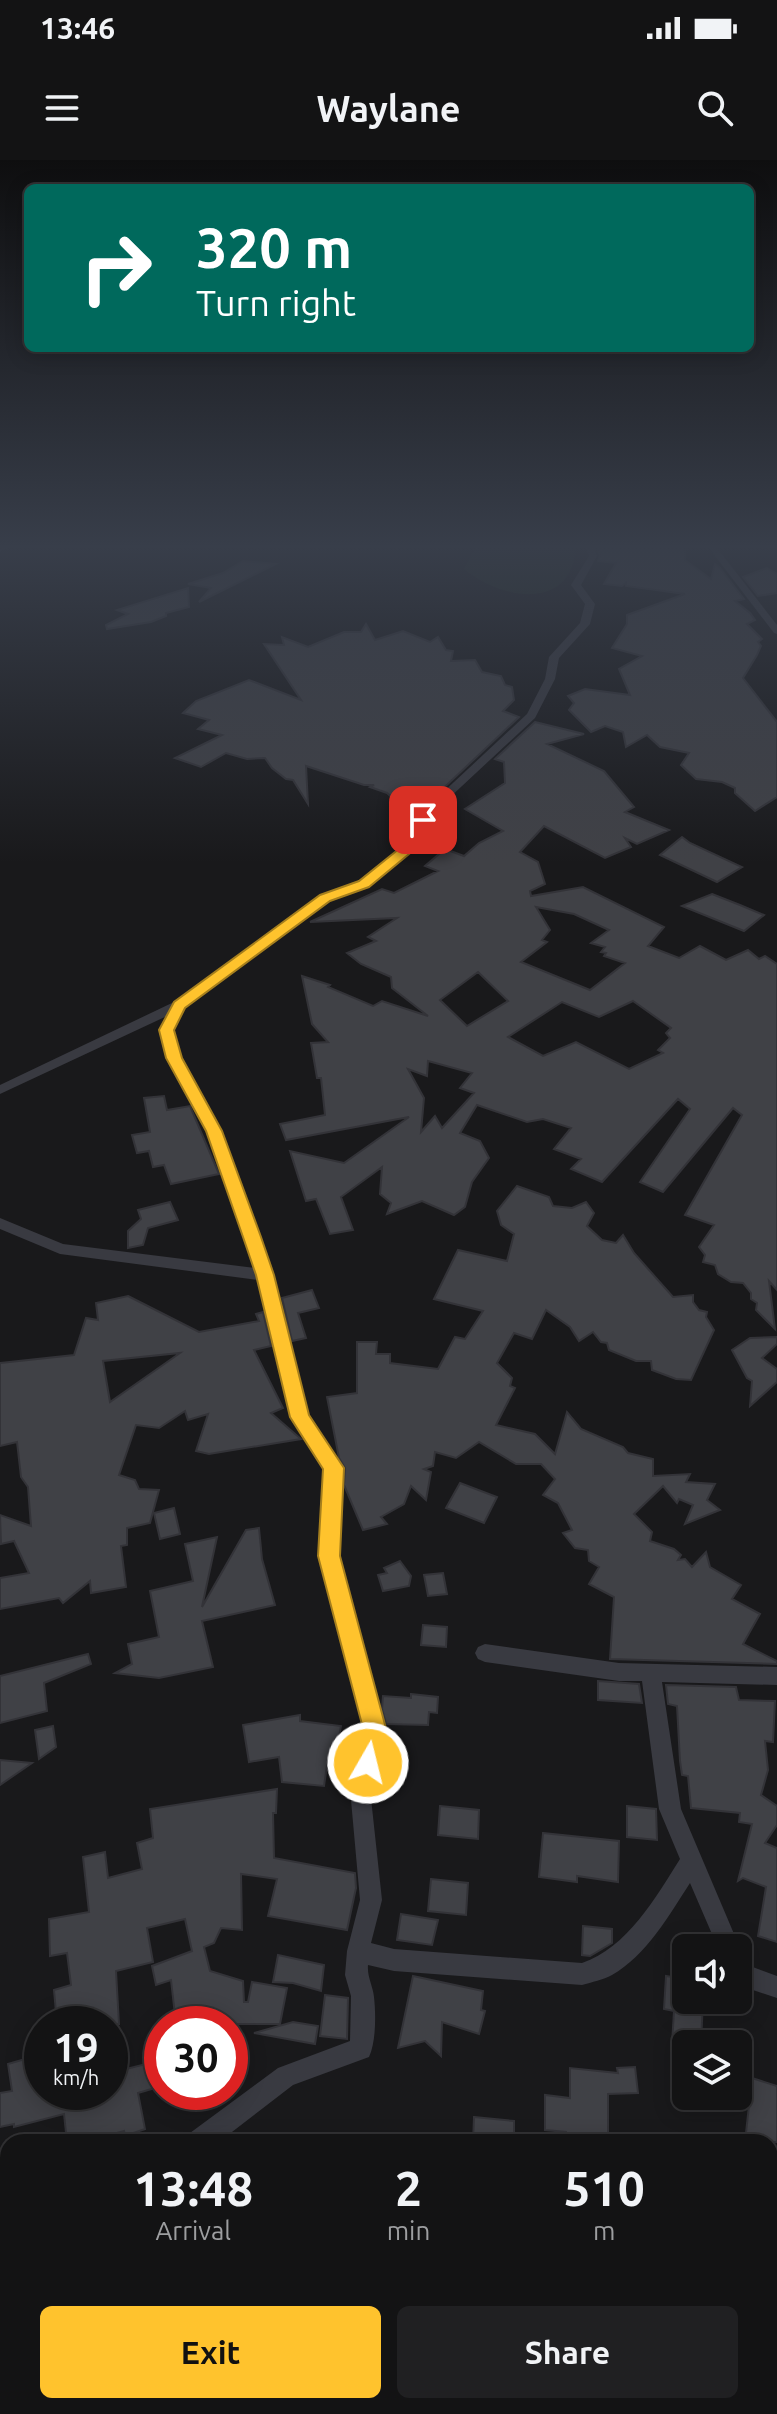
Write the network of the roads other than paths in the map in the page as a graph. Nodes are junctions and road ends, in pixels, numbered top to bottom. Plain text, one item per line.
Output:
1 (558, 653) edge
2 (179, 1005) junction
3 (0, 1090) edge
4 (0, 1223) edge
5 (265, 1275) junction
6 (485, 1653) dead end
7 (651, 1674) junction
8 (777, 1676) edge
9 (691, 1862) junction
10 (723, 1934) edge
11 (358, 1951) junction
12 (752, 1978) edge
13 (777, 1987) edge
14 (210, 2134) edge

1 - 2 street
2 - 3 street
2 - 5 street
4 - 5 street
5 - 11 street
6 - 7 street
7 - 8 street
7 - 9 street
9 - 10 street
9 - 11 street
11 - 14 street
12 - 13 street

